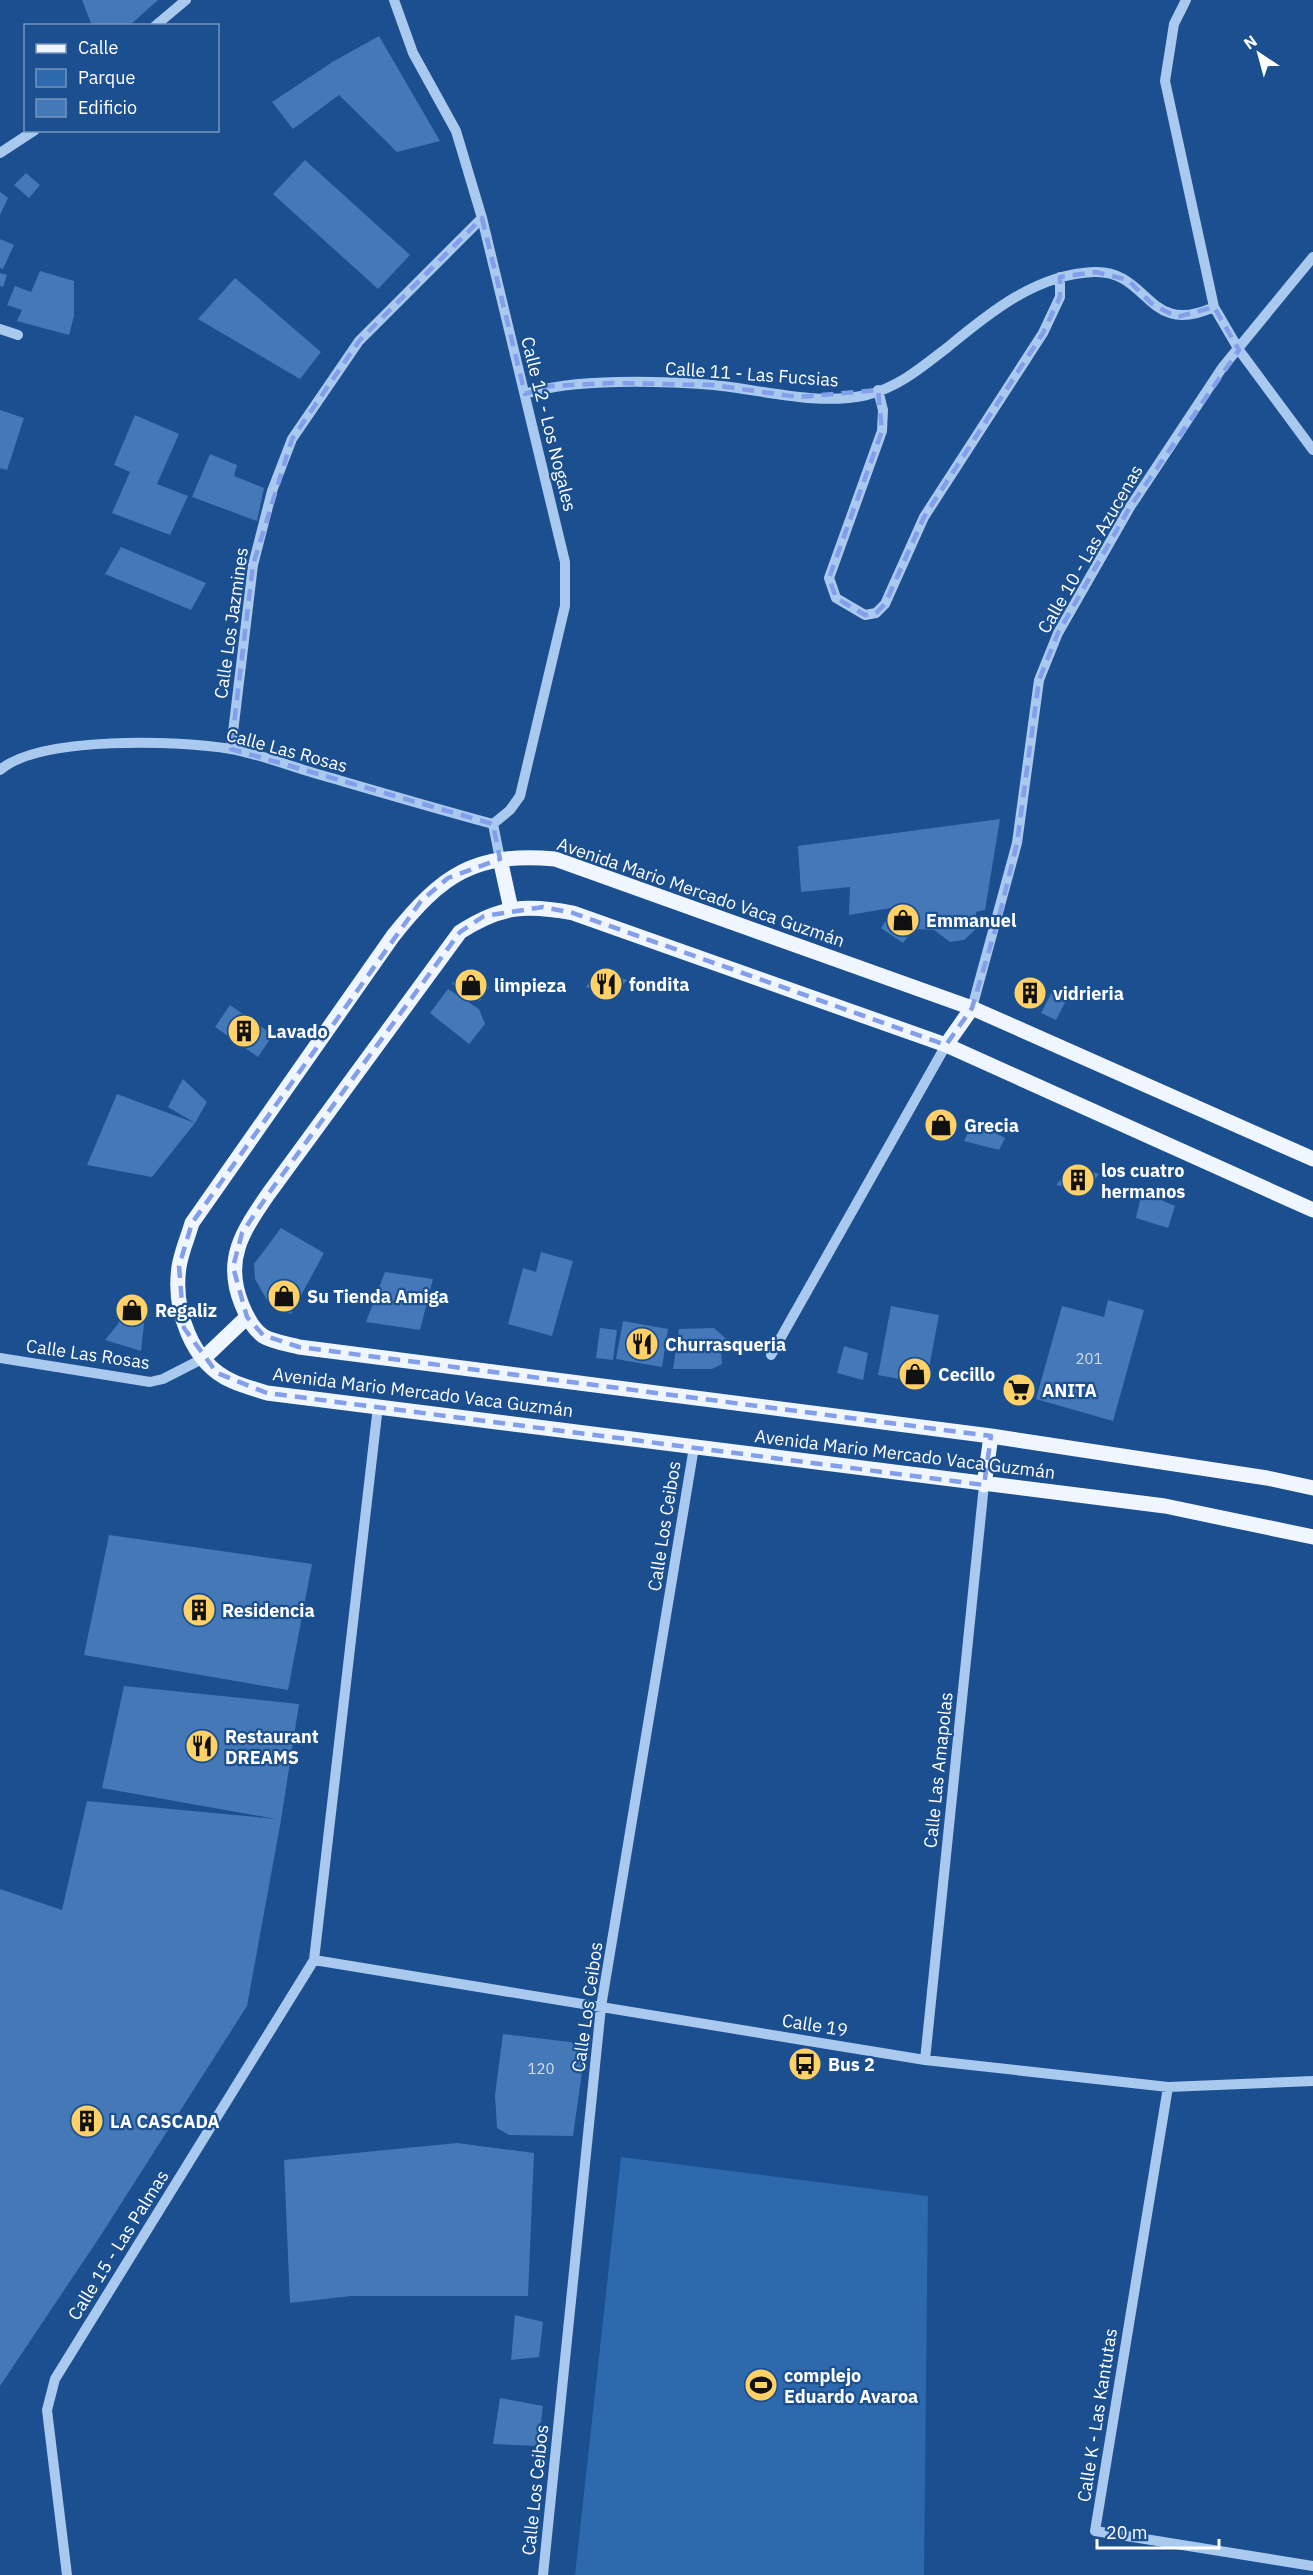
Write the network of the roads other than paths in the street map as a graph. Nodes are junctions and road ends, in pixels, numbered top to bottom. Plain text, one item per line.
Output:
1 (186, 0) edge
2 (394, 0) edge
3 (1186, 0) edge
4 (157, 24) edge
5 (32, 132) edge
6 (0, 153) edge
7 (482, 218) junction
8 (1313, 258) edge
9 (1060, 277) junction
10 (1214, 307) junction
11 (0, 329) edge
12 (18, 335) dead end
13 (1239, 350) junction
14 (878, 390) junction
15 (525, 394) junction
16 (1313, 450) edge
17 (231, 749) junction
18 (0, 770) edge
19 (493, 824) junction
20 (500, 859) junction
21 (511, 909) junction
22 (972, 1008) junction
23 (946, 1045) junction
24 (1313, 1159) edge
25 (1313, 1210) edge
26 (247, 1317) junction
27 (771, 1355) dead end
28 (0, 1358) edge
29 (204, 1358) junction
30 (378, 1406) junction
31 (991, 1436) junction
32 (694, 1447) junction
33 (984, 1485) junction
34 (1313, 1488) edge
35 (1313, 1537) edge
36 (314, 1960) junction
37 (601, 2007) junction
38 (925, 2060) junction
39 (1313, 2081) edge
40 (1168, 2087) junction
41 (1313, 2566) edge
42 (67, 2575) edge
43 (543, 2575) edge

1 - 4 street
2 - 7 street, Calle 12 - Los Nogales
3 - 10 street
5 - 6 street
7 - 15 street, Calle 12 - Los Nogales
7 - 17 street, Calle Los Jazmines
8 - 13 street, Calle 10 - Las Azucenas
9 - 10 street, Calle 11 - Las Fucsias
9 - 14 street, Calle 11 - Las Fucsias
9 - 14 street
10 - 13 street
11 - 12 street
13 - 16 street
13 - 22 street, Calle 10 - Las Azucenas
14 - 15 street, Calle 11 - Las Fucsias
15 - 19 street, Calle 12 - Los Nogales
17 - 18 street, Calle Las Rosas
17 - 19 street, Calle Las Rosas
19 - 20 street
20 - 21 main road
20 - 22 main road, Avenida Mario Mercado Vaca Guzmán
20 - 29 main road, Avenida Mario Mercado Vaca Guzmán
21 - 23 main road, Avenida Mario Mercado Vaca Guzmán
21 - 26 main road, Avenida Mario Mercado Vaca Guzmán
22 - 23 main road
22 - 24 main road, Avenida Mario Mercado Vaca Guzmán
23 - 25 main road, Avenida Mario Mercado Vaca Guzmán
23 - 27 street
26 - 29 main road
26 - 31 main road, Avenida Mario Mercado Vaca Guzmán
28 - 29 street, Calle Las Rosas
29 - 30 main road, Avenida Mario Mercado Vaca Guzmán
30 - 32 main road, Avenida Mario Mercado Vaca Guzmán
30 - 36 street
31 - 33 main road
31 - 34 main road, Avenida Mario Mercado Vaca Guzmán
32 - 33 main road, Avenida Mario Mercado Vaca Guzmán
32 - 37 street, Calle Los Ceibos
33 - 35 main road, Avenida Mario Mercado Vaca Guzmán
33 - 38 street, Calle Las Amapolas
36 - 37 street, Calle 19
36 - 42 street, Calle 15 - Las Palmas
37 - 38 street, Calle 19
37 - 43 street, Calle Los Ceibos
38 - 40 street, Calle 19
39 - 40 street, Calle 19
40 - 41 street, Calle K - Las Kantutas

